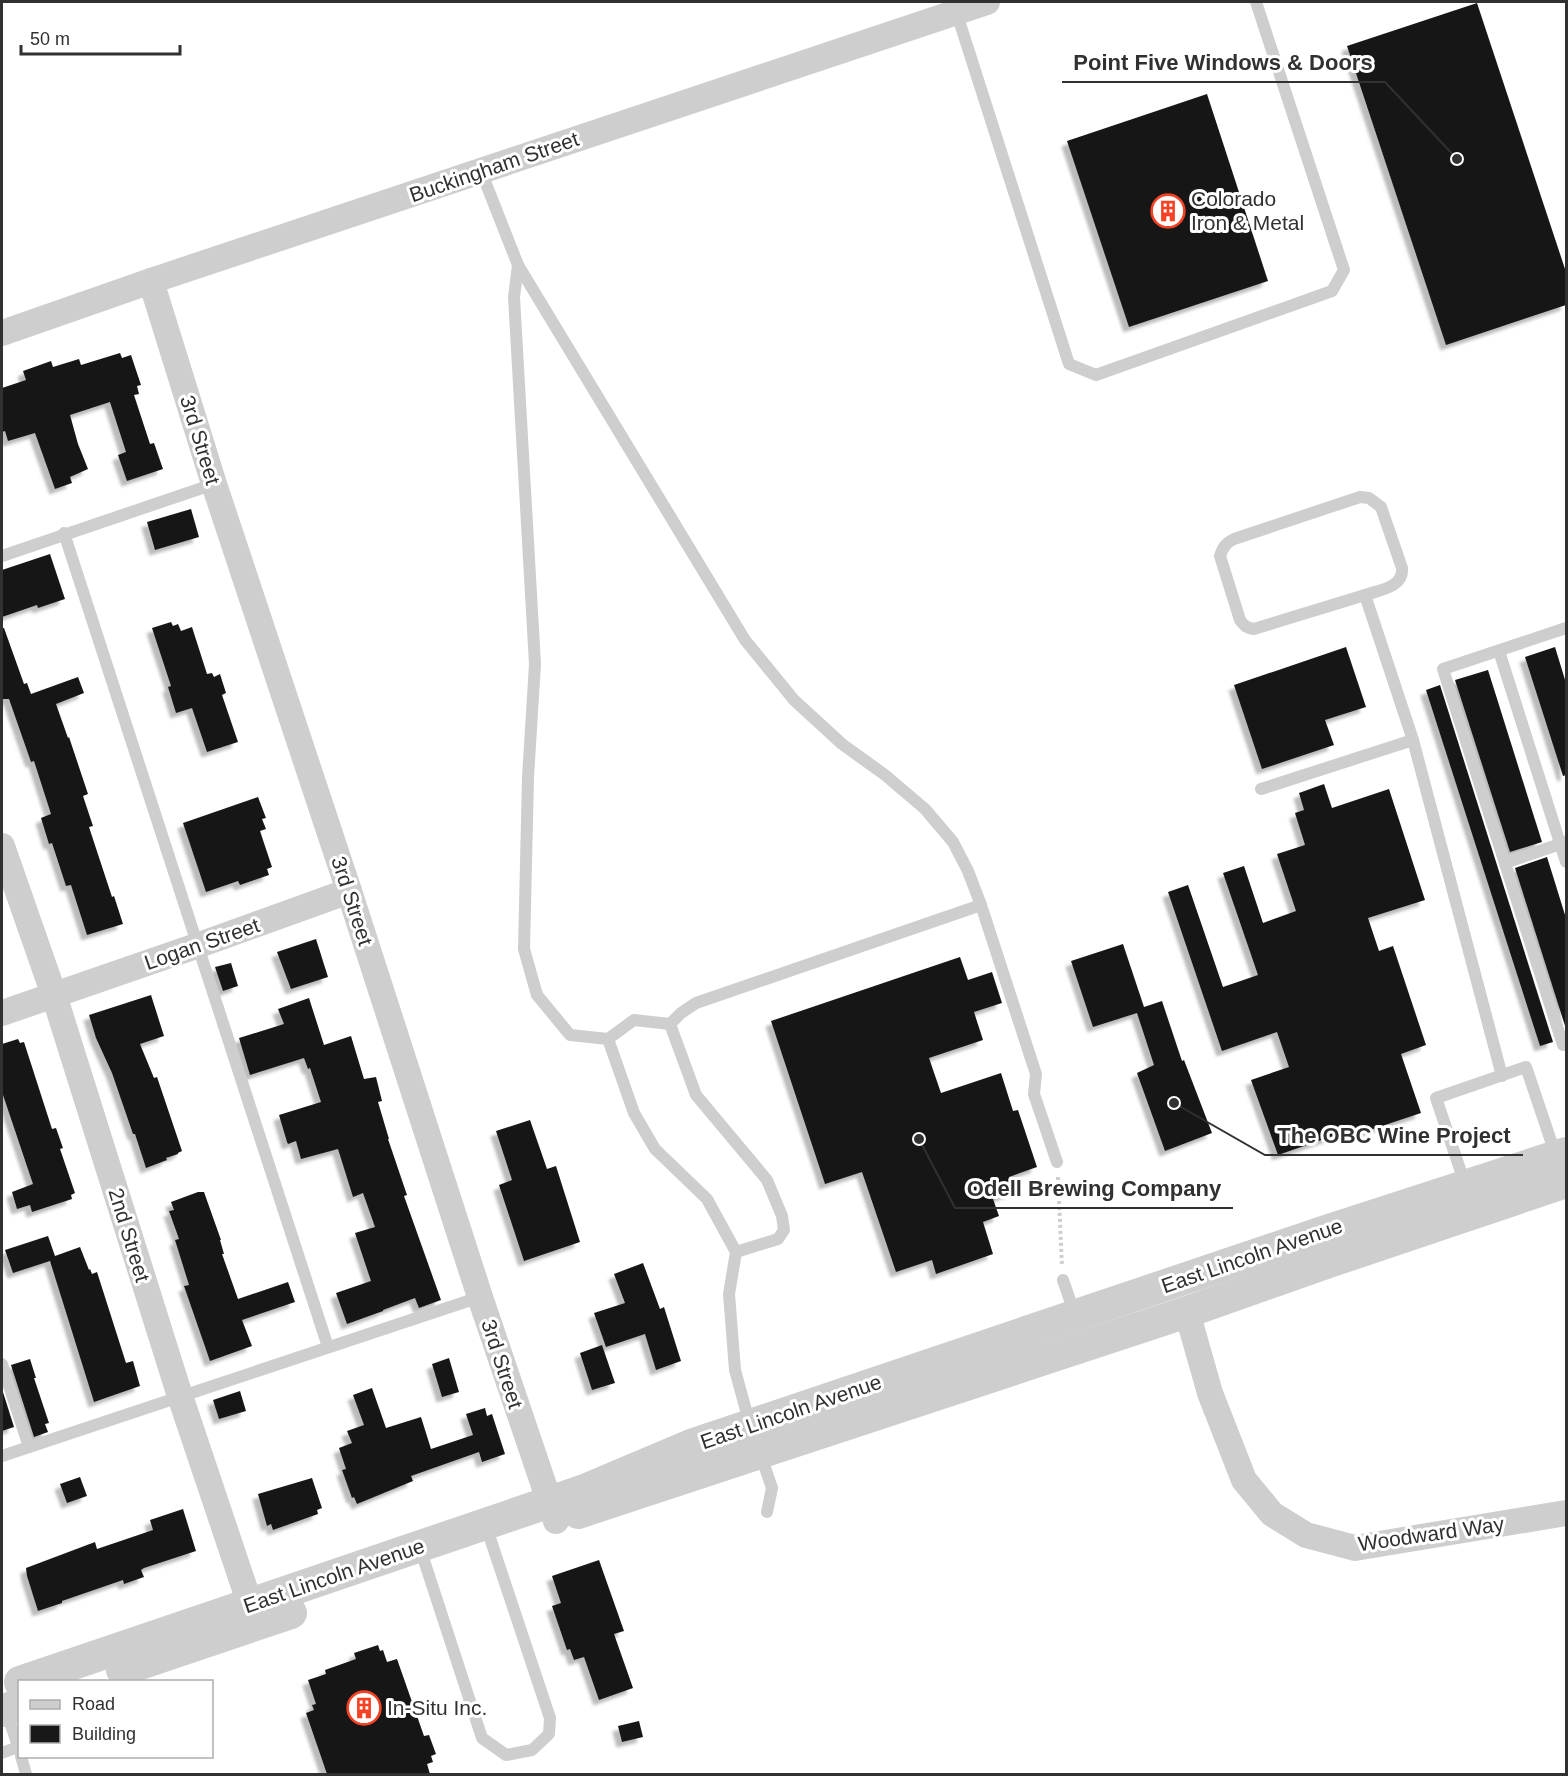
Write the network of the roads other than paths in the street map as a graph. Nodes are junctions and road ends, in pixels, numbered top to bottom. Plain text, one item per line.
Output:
1 (987, 2) edge
2 (1256, 2) edge
3 (954, 7) edge
4 (481, 171) junction
5 (518, 265) junction
6 (151, 282) junction
7 (2, 333) edge
8 (214, 484) junction
9 (64, 533) junction
10 (2, 556) edge
11 (1365, 595) junction
12 (1566, 631) edge
13 (1499, 651) junction
14 (1413, 740) junction
15 (1261, 789) dead end
16 (1564, 843) edge
17 (2, 846) edge
18 (1505, 862) junction
19 (1566, 862) edge
20 (349, 891) junction
21 (981, 905) junction
22 (199, 945) junction
23 (54, 995) junction
24 (2, 1012) edge
25 (670, 1024) junction
26 (608, 1039) junction
27 (1566, 1044) edge
28 (1502, 1076) junction
29 (1057, 1162) road end
30 (1563, 1169) edge
31 (1465, 1185) junction
32 (736, 1252) junction
33 (1062, 1280) road end
34 (480, 1297) junction
35 (1187, 1312) junction
36 (1075, 1316) junction
37 (328, 1347) junction
38 (2, 1364) edge
39 (180, 1396) junction
40 (755, 1439) junction
41 (29, 1447) junction
42 (2, 1456) edge
43 (553, 1511) junction
44 (767, 1512) dead end
45 (1564, 1517) edge
46 (489, 1533) junction
47 (423, 1557) junction
48 (254, 1615) junction
49 (27, 1680) edge
50 (92, 1680) edge
51 (18, 1685) edge
52 (7, 1703) edge
53 (18, 1744) edge
54 (18, 1752) edge
55 (2, 1753) edge
56 (22, 1758) edge
57 (26, 1774) edge

1 - 3 street, Buckingham Street
2 - 3 lane
3 - 4 street, Buckingham Street
4 - 5 lane
4 - 6 street, Buckingham Street
5 - 21 lane
5 - 26 lane
6 - 7 street, Buckingham Street
6 - 8 street, 3rd Street
8 - 9 lane
8 - 20 street, 3rd Street
9 - 10 lane
9 - 22 lane
11 - 11 lane
11 - 14 lane
12 - 13 lane
13 - 16 lane
13 - 18 lane
14 - 15 lane
14 - 28 lane
16 - 18 lane
16 - 19 lane
17 - 23 street, 2nd Street
18 - 27 lane
20 - 22 street, Logan Street
20 - 34 street, 3rd Street
21 - 25 lane
21 - 29 lane
22 - 23 street, Logan Street
22 - 37 lane
23 - 24 street, Logan Street
23 - 39 street, 2nd Street
25 - 26 lane
25 - 32 lane
26 - 32 lane
28 - 30 lane
28 - 31 lane
30 - 31 street, East Lincoln Avenue
30 - 35 street, East Lincoln Avenue
31 - 36 street, East Lincoln Avenue
32 - 40 lane
33 - 36 lane
34 - 37 lane
34 - 43 street, 3rd Street
35 - 40 street, East Lincoln Avenue
35 - 45 street, Woodward Way
36 - 40 street, East Lincoln Avenue
37 - 39 lane
38 - 41 lane
39 - 41 lane
39 - 48 street, 2nd Street
40 - 43 street, East Lincoln Avenue
40 - 44 lane
41 - 42 lane
43 - 46 street, East Lincoln Avenue
46 - 47 street, East Lincoln Avenue
46 - 47 lane
47 - 48 street, East Lincoln Avenue
48 - 49 street, East Lincoln Avenue
48 - 50 street, East Lincoln Avenue
51 - 52 street, East Lincoln Avenue
52 - 53 lane
54 - 55 lane
56 - 57 lane

